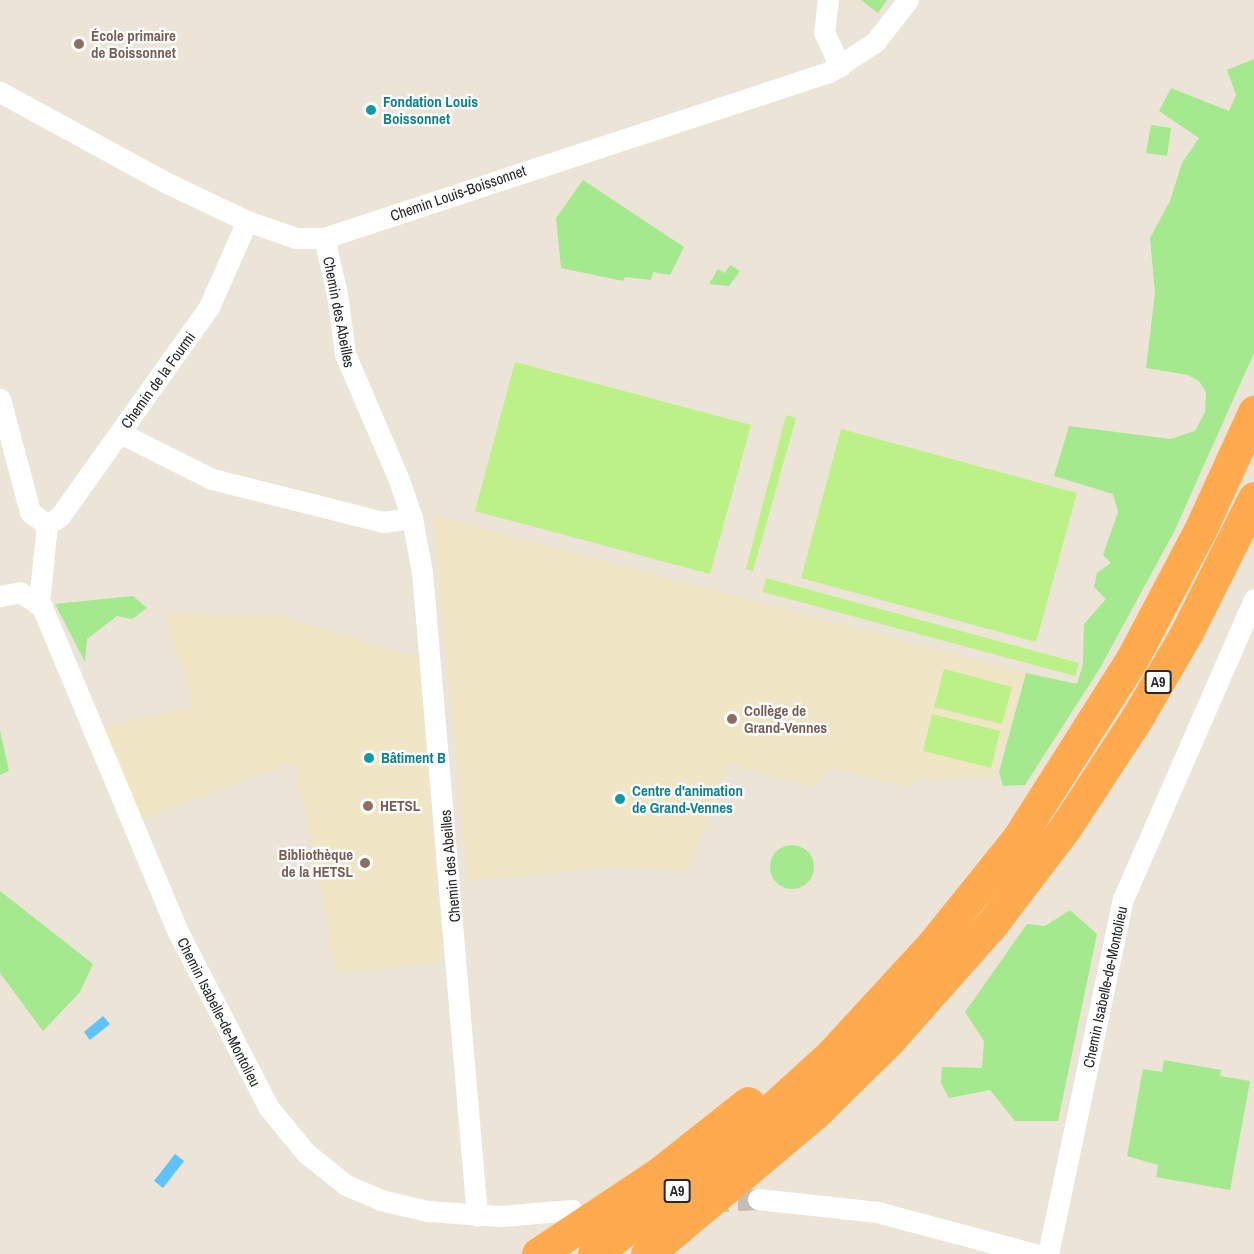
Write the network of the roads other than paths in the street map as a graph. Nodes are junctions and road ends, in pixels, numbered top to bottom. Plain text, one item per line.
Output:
1 (828, 0) edge
2 (908, 0) edge
3 (840, 66) junction
4 (0, 92) edge
5 (247, 221) junction
6 (324, 238) junction
7 (0, 399) edge
8 (1254, 411) edge
9 (120, 433) junction
10 (1254, 498) edge
11 (412, 518) junction
12 (47, 525) junction
13 (0, 596) edge
14 (1254, 599) edge
15 (39, 602) junction
16 (1014, 834) junction
17 (758, 1199) tunnel mouth
18 (572, 1210) dead end
19 (477, 1216) junction
20 (538, 1254) edge
21 (594, 1254) edge
22 (647, 1254) edge
23 (1035, 1254) edge
24 (1048, 1254) edge

1 - 3 street
2 - 3 street, Chemin Louis-Boissonnet
3 - 6 street, Chemin Louis-Boissonnet
4 - 5 street, Chemin Louis-Boissonnet
5 - 6 street, Chemin Louis-Boissonnet
5 - 9 street, Chemin de la Fourmi
6 - 11 street, Chemin des Abeilles
7 - 12 street
8 - 16 highway, A9
9 - 11 street
9 - 12 street, Chemin de la Fourmi
10 - 22 highway, A9
11 - 19 street, Chemin des Abeilles
12 - 15 street, Chemin Isabelle-de-Montolieu
13 - 15 street
14 - 24 street, Chemin Isabelle-de-Montolieu
15 - 19 street, Chemin Isabelle-de-Montolieu
16 - 20 highway
16 - 21 highway, A9
17 - 23 street
18 - 19 street, Chemin Isabelle-de-Montolieu

